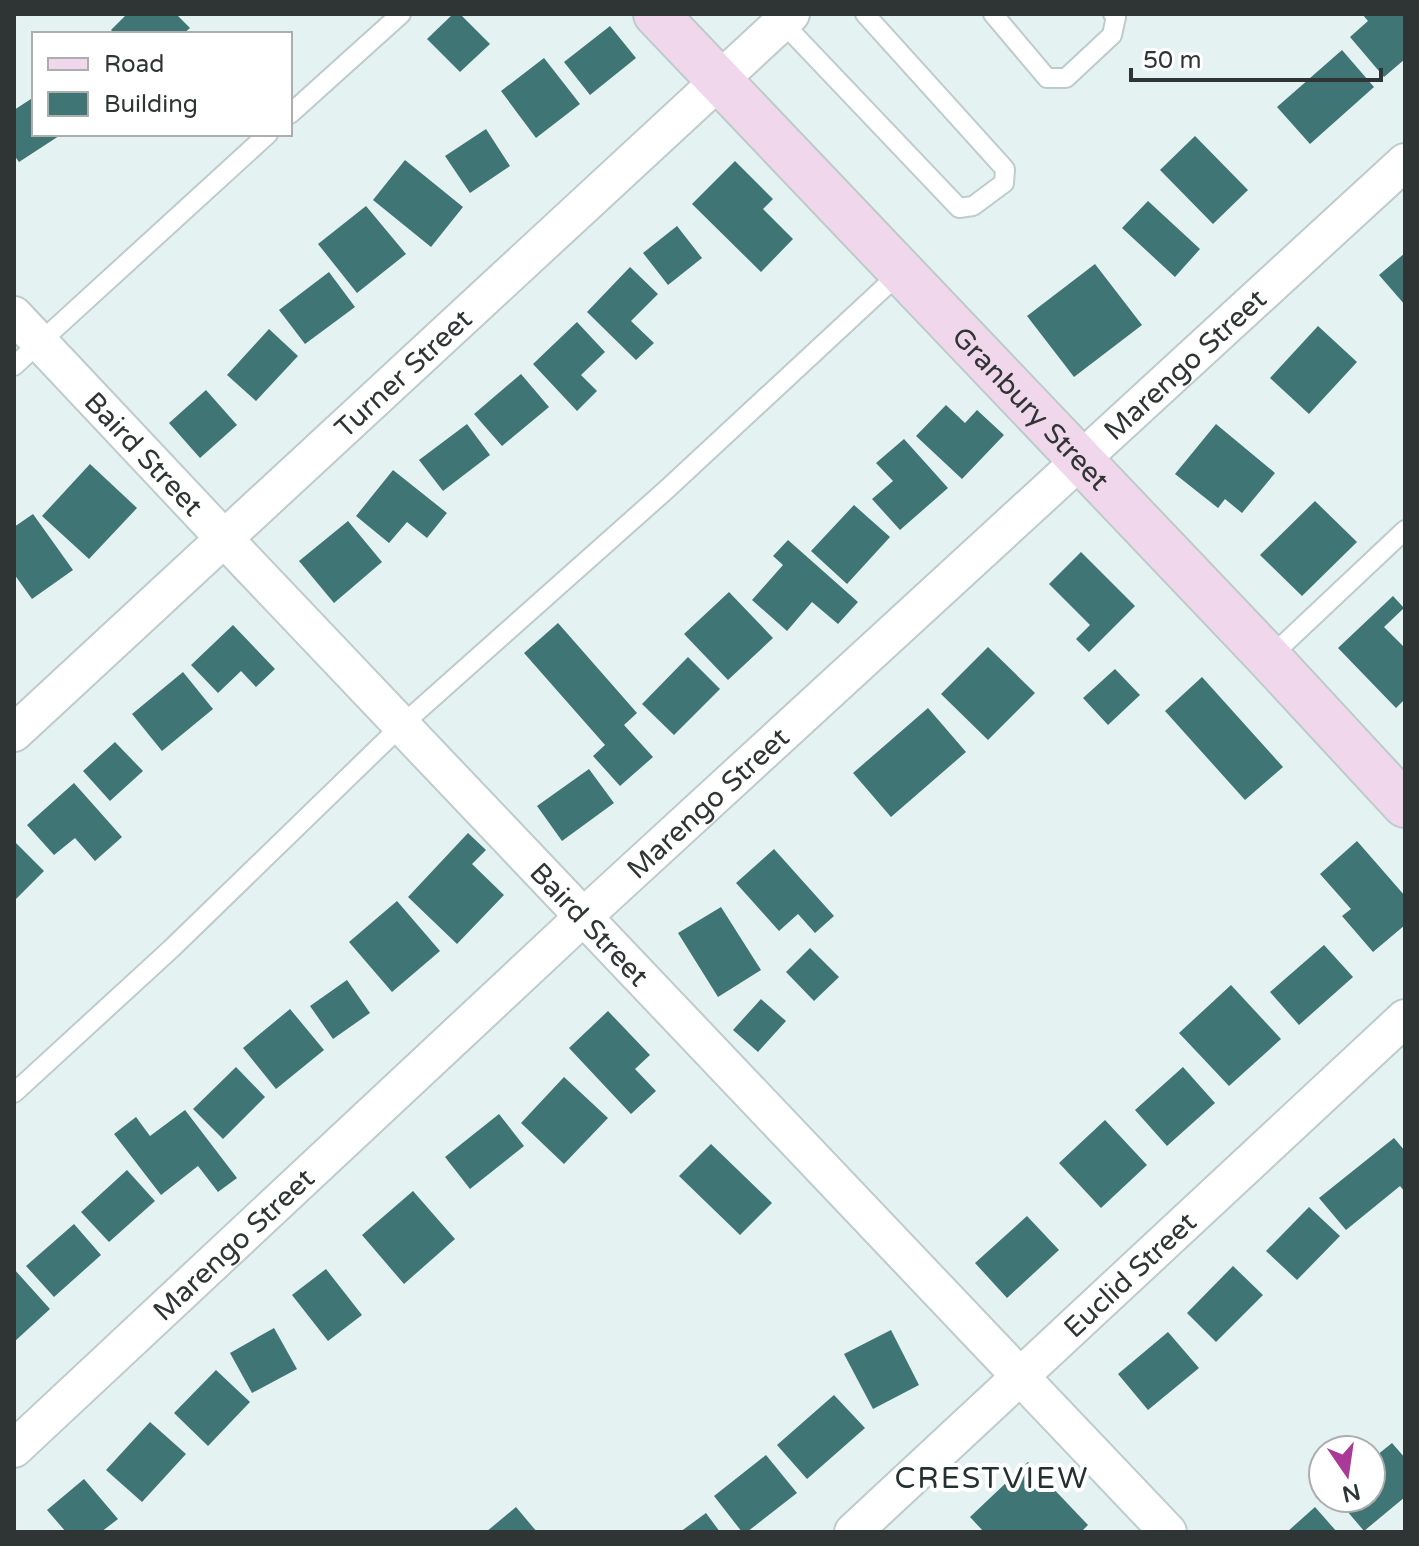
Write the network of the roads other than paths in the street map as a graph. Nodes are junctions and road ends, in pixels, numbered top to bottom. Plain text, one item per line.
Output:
1 (401, 14) edge
2 (656, 14) edge
3 (865, 14) edge
4 (993, 14) edge
5 (1113, 14) edge
6 (787, 18) edge
7 (720, 80) junction
8 (292, 112) edge
9 (266, 136) edge
10 (1405, 162) edge
11 (902, 271) junction
12 (14, 315) edge
13 (27, 354) edge
14 (1081, 461) junction
15 (1405, 530) edge
16 (225, 538) junction
17 (1269, 658) junction
18 (403, 724) junction
19 (14, 733) edge
20 (1405, 805) edge
21 (582, 918) junction
22 (1405, 1018) edge
23 (14, 1093) edge
24 (1020, 1376) junction
25 (14, 1449) edge
26 (853, 1532) edge
27 (1168, 1532) edge

1 - 8 lane
2 - 7 street, Granbury Street
3 - 6 lane
4 - 5 lane
6 - 7 street, Turner Street
7 - 11 street, Granbury Street
7 - 16 street, Turner Street
9 - 13 lane
10 - 14 street, Marengo Street
11 - 14 street, Granbury Street
11 - 18 lane
12 - 13 street, Baird Street
13 - 16 street, Baird Street
14 - 17 street, Granbury Street
14 - 21 street, Marengo Street
15 - 17 lane
16 - 18 street, Baird Street
16 - 19 street, Turner Street
17 - 20 street, Granbury Street
18 - 21 street, Baird Street
18 - 23 lane
21 - 24 street, Baird Street
21 - 25 street, Marengo Street
22 - 24 street, Euclid Street
24 - 26 street, Euclid Street
24 - 27 street, Baird Street

